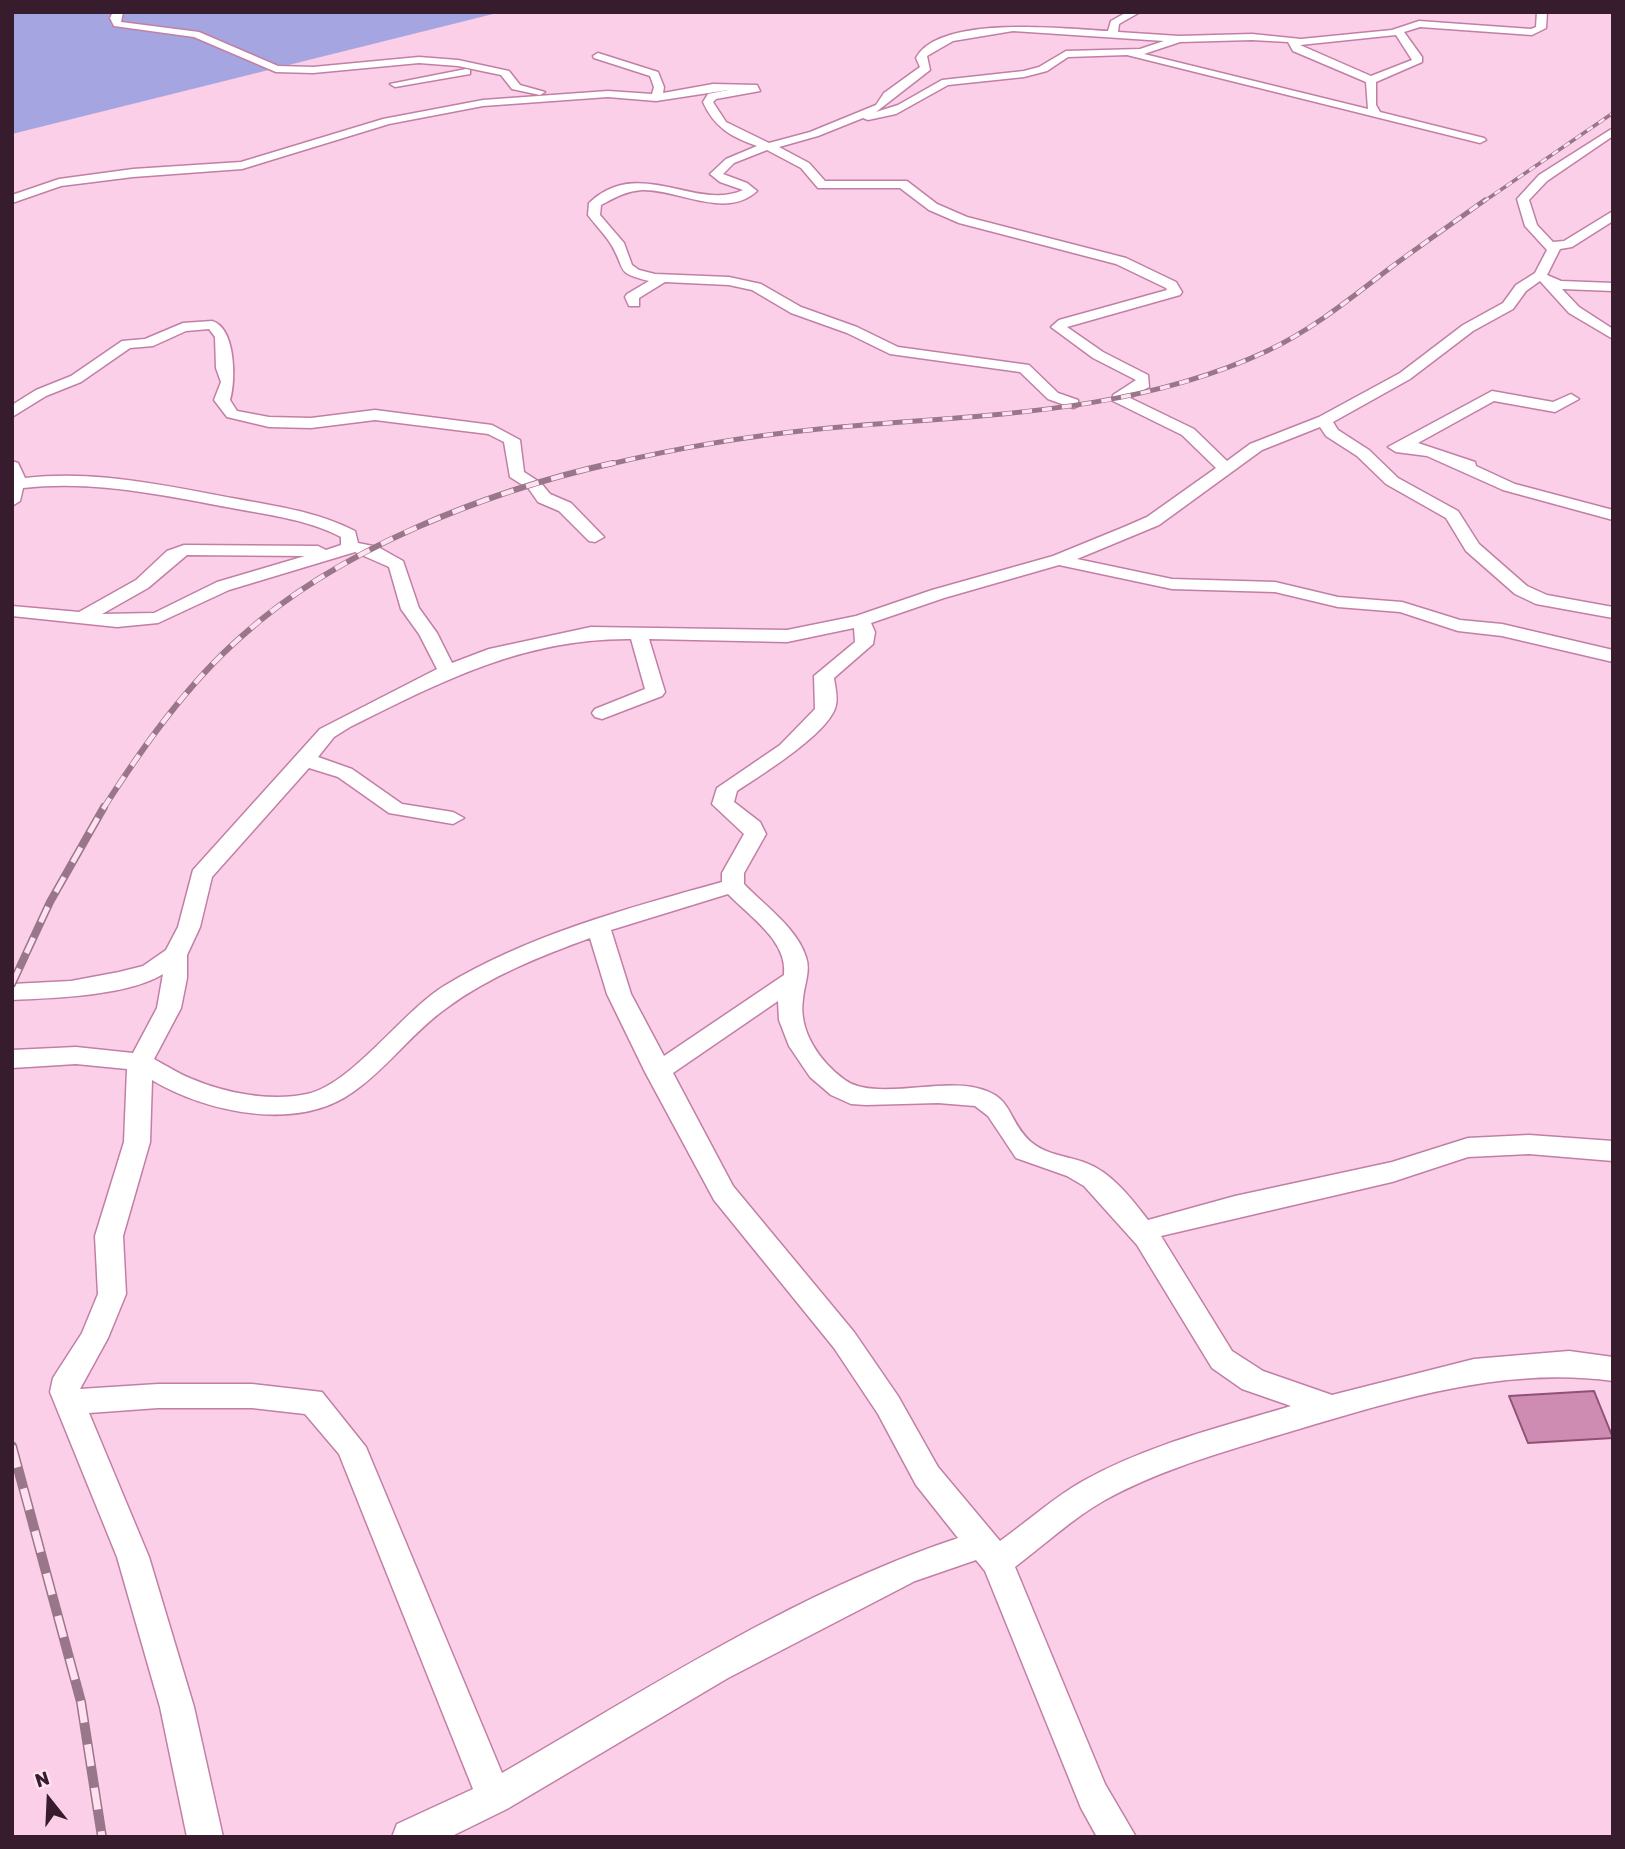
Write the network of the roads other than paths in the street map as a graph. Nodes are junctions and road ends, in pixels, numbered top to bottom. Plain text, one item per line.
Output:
1 (118, 12) edge
2 (1135, 12) edge
3 (1542, 12) edge
4 (1398, 31) junction
5 (1113, 34) junction
6 (1179, 39) junction
7 (1297, 40) junction
8 (1128, 54) junction
9 (598, 56) dead end
10 (480, 69) junction
11 (1371, 80) junction
12 (395, 84) dead end
13 (581, 96) junction
14 (656, 98) junction
15 (1376, 114) junction
16 (849, 119) junction
17 (1613, 131) edge
18 (1480, 140) dead end
19 (768, 145) junction
20 (12, 199) edge
21 (1613, 215) edge
22 (1551, 246) junction
23 (663, 278) junction
24 (1544, 279) junction
25 (1613, 287) edge
26 (634, 303) dead end
27 (1613, 335) edge
28 (1571, 399) dead end
29 (1073, 403) dead end
30 (12, 412) edge
31 (1324, 420) junction
32 (1352, 445) junction
33 (1399, 447) junction
34 (1456, 463) junction
35 (12, 466) edge
36 (1476, 466) dead end
37 (1224, 467) junction
38 (17, 484) junction
39 (12, 501) edge
40 (1613, 515) edge
41 (595, 537) dead end
42 (342, 549) junction
43 (1059, 559) junction
44 (12, 611) edge
45 (1613, 613) edge
46 (81, 618) junction
47 (860, 621) junction
48 (638, 632) junction
49 (1613, 656) edge
50 (448, 671) junction
51 (602, 713) dead end
52 (305, 760) junction
53 (453, 818) dead end
54 (733, 886) junction
55 (599, 928) junction
56 (175, 956) junction
57 (793, 980) junction
58 (12, 992) edge
59 (12, 1059) edge
60 (140, 1063) junction
61 (657, 1072) junction
62 (1613, 1151) edge
63 (1142, 1232) junction
64 (1613, 1369) edge
65 (67, 1402) junction
66 (1332, 1407) junction
67 (990, 1553) junction
68 (494, 1797) junction
69 (205, 1837) edge
70 (410, 1837) edge
71 (1118, 1837) edge

1 - 10 street
2 - 5 street
3 - 4 street
4 - 7 street
4 - 11 street
5 - 6 street
5 - 16 street
6 - 7 street
6 - 8 street
7 - 11 street
8 - 15 street
8 - 16 street
9 - 14 street
10 - 12 street
10 - 13 street
11 - 15 street
13 - 14 street
13 - 20 street
14 - 19 street
15 - 18 street
16 - 19 street
17 - 22 street
19 - 23 street
19 - 37 street
21 - 22 street
22 - 24 street
23 - 26 street
23 - 29 street
24 - 25 street
24 - 27 street
24 - 31 street
28 - 33 street
30 - 41 street
31 - 32 street
31 - 37 street
32 - 33 street
32 - 45 street
33 - 34 street
34 - 36 street
34 - 40 street
35 - 38 street
37 - 43 street
38 - 39 street
38 - 42 street
42 - 46 street
42 - 46 street
42 - 50 street
43 - 47 street
43 - 49 street
44 - 46 street
47 - 48 street
47 - 54 street
48 - 50 street
48 - 51 street
50 - 52 street
52 - 53 street
52 - 56 street
54 - 55 street
54 - 57 street
55 - 60 street
55 - 61 street
56 - 58 street
56 - 60 street
57 - 61 street
57 - 63 street
59 - 60 street
60 - 65 street
61 - 67 street
62 - 63 street
63 - 66 street
64 - 66 street
65 - 68 street
65 - 69 street
66 - 67 street
67 - 68 street
67 - 71 street
68 - 70 street

